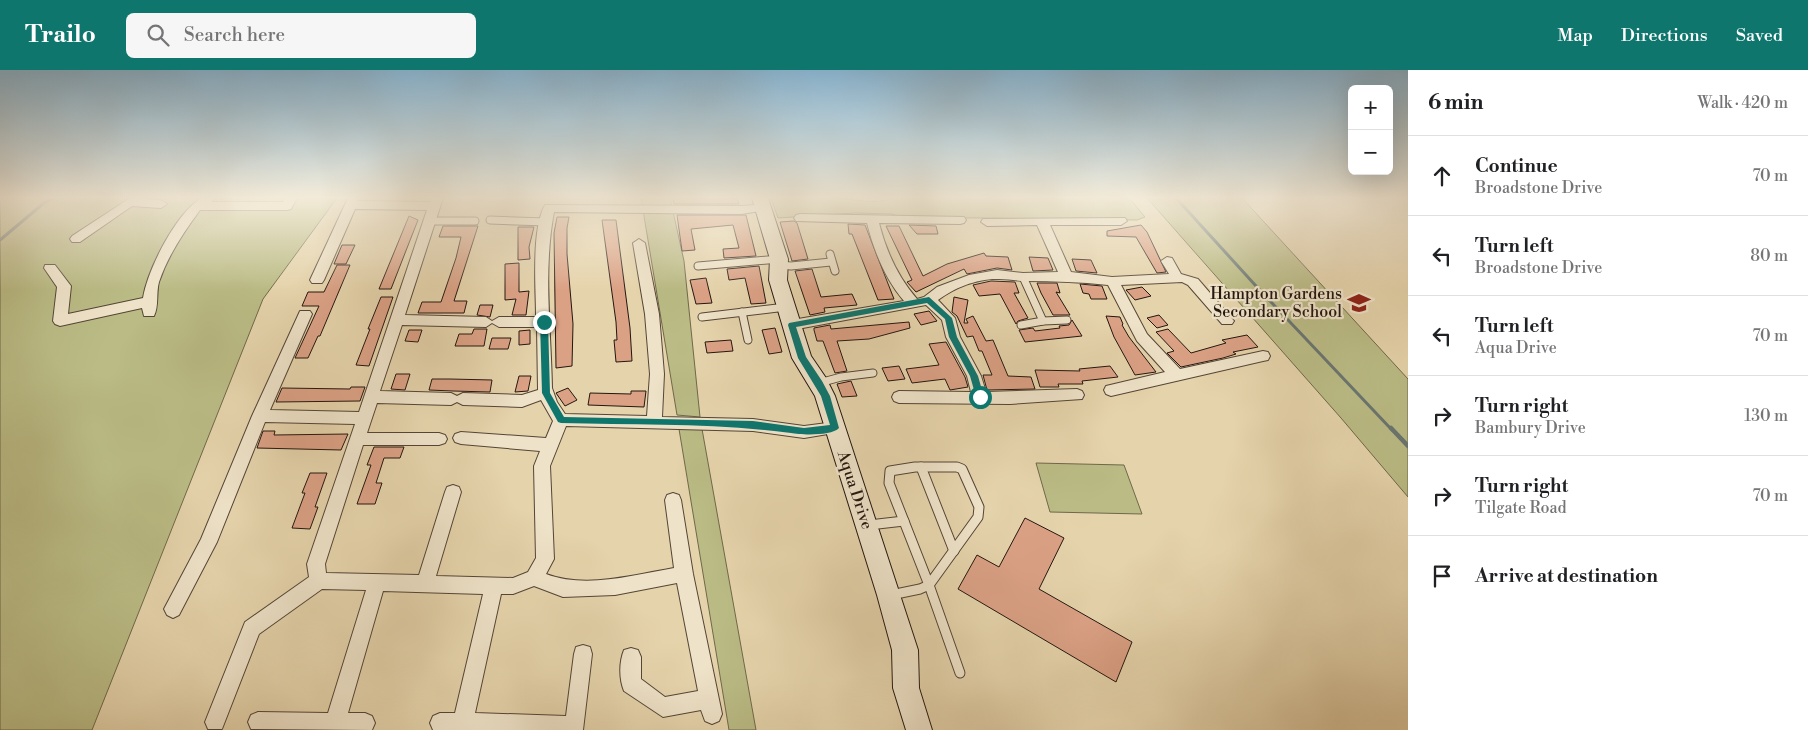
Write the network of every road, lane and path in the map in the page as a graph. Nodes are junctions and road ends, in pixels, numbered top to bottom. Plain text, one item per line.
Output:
1 (91, 229) edge
2 (182, 229) edge
3 (340, 229) edge
4 (426, 229) edge
5 (544, 229) edge
6 (770, 229) edge
7 (874, 229) edge
8 (1045, 229) edge
9 (76, 239) dead end
10 (639, 243) dead end
11 (830, 254) dead end
12 (1167, 261) dead end
13 (780, 262) junction
14 (831, 262) junction
15 (698, 266) dead end
16 (50, 268) dead end
17 (835, 270) dead end
18 (1066, 276) junction
19 (1023, 277) junction
20 (1178, 279) junction
21 (317, 280) dead end
22 (1112, 281) junction
23 (929, 300) junction
24 (914, 304) junction
25 (786, 307) junction
26 (742, 312) junction
27 (305, 314) dead end
28 (702, 317) dead end
29 (396, 320) junction
30 (1067, 320) dead end
31 (1043, 321) junction
32 (1227, 321) dead end
33 (544, 322) junction
34 (1020, 324) dead end
35 (792, 325) junction
36 (748, 340) dead end
37 (1263, 356) dead end
38 (873, 373) dead end
39 (1178, 376) junction
40 (819, 383) junction
41 (1111, 390) dead end
42 (546, 393) junction
43 (1077, 395) dead end
44 (370, 397) junction
45 (899, 397) dead end
46 (980, 397) junction
47 (260, 416) junction
48 (364, 418) junction
49 (561, 420) junction
50 (654, 423) junction
51 (834, 428) junction
52 (461, 438) dead end
53 (357, 439) junction
54 (438, 439) dead end
55 (550, 445) junction
56 (921, 466) junction
57 (453, 492) dead end
58 (673, 500) dead end
59 (904, 521) junction
60 (867, 526) junction
61 (954, 551) junction
62 (684, 574) junction
63 (534, 578) junction
64 (319, 581) junction
65 (377, 582) junction
66 (425, 583) junction
67 (494, 584) junction
68 (929, 585) junction
69 (889, 595) junction
70 (173, 609) dead end
71 (583, 654) dead end
72 (631, 657) dead end
73 (960, 673) dead end
74 (215, 722) dead end
75 (258, 722) dead end
76 (335, 723) junction
77 (365, 723) dead end
78 (440, 723) dead end
79 (463, 723) junction
80 (919, 730) edge

1 - 9 street
2 - 16 street
3 - 21 street
4 - 29 street
5 - 33 street
6 - 13 street, Aqua Drive
7 - 24 street
8 - 18 street
10 - 50 street
11 - 14 lane
12 - 20 street
13 - 14 lane
13 - 15 lane
13 - 25 street, Aqua Drive
14 - 17 lane
18 - 19 street
18 - 22 street
19 - 23 street
19 - 31 lane
20 - 22 street
20 - 32 street
22 - 39 street
23 - 24 street
23 - 46 street
24 - 35 street
25 - 26 lane
25 - 35 street, Aqua Drive
26 - 28 lane
26 - 36 lane
27 - 47 street
29 - 33 street
29 - 44 street
30 - 31 lane
31 - 34 lane
33 - 42 street
35 - 40 street, Aqua Drive
37 - 39 street
38 - 40 lane
39 - 41 street
40 - 51 street, Aqua Drive
42 - 44 street
42 - 49 street
43 - 46 street
44 - 48 street
45 - 46 street
47 - 48 street
47 - 70 street
48 - 53 street
49 - 50 street
49 - 55 street
50 - 51 street
51 - 60 street, Aqua Drive
52 - 55 street
53 - 54 street
53 - 64 street
55 - 63 street
56 - 59 lane
56 - 61 lane
56 - 61 lane
57 - 66 street
58 - 62 street
59 - 60 lane
59 - 68 lane
60 - 69 street, Aqua Drive
61 - 68 lane
62 - 63 street
62 - 72 street
63 - 67 street
64 - 65 street
64 - 74 street
65 - 66 street
65 - 76 street
66 - 67 street
67 - 79 street
68 - 69 lane
68 - 73 lane
69 - 80 street, Aqua Drive
71 - 79 street
75 - 76 street
76 - 77 street
78 - 79 street

